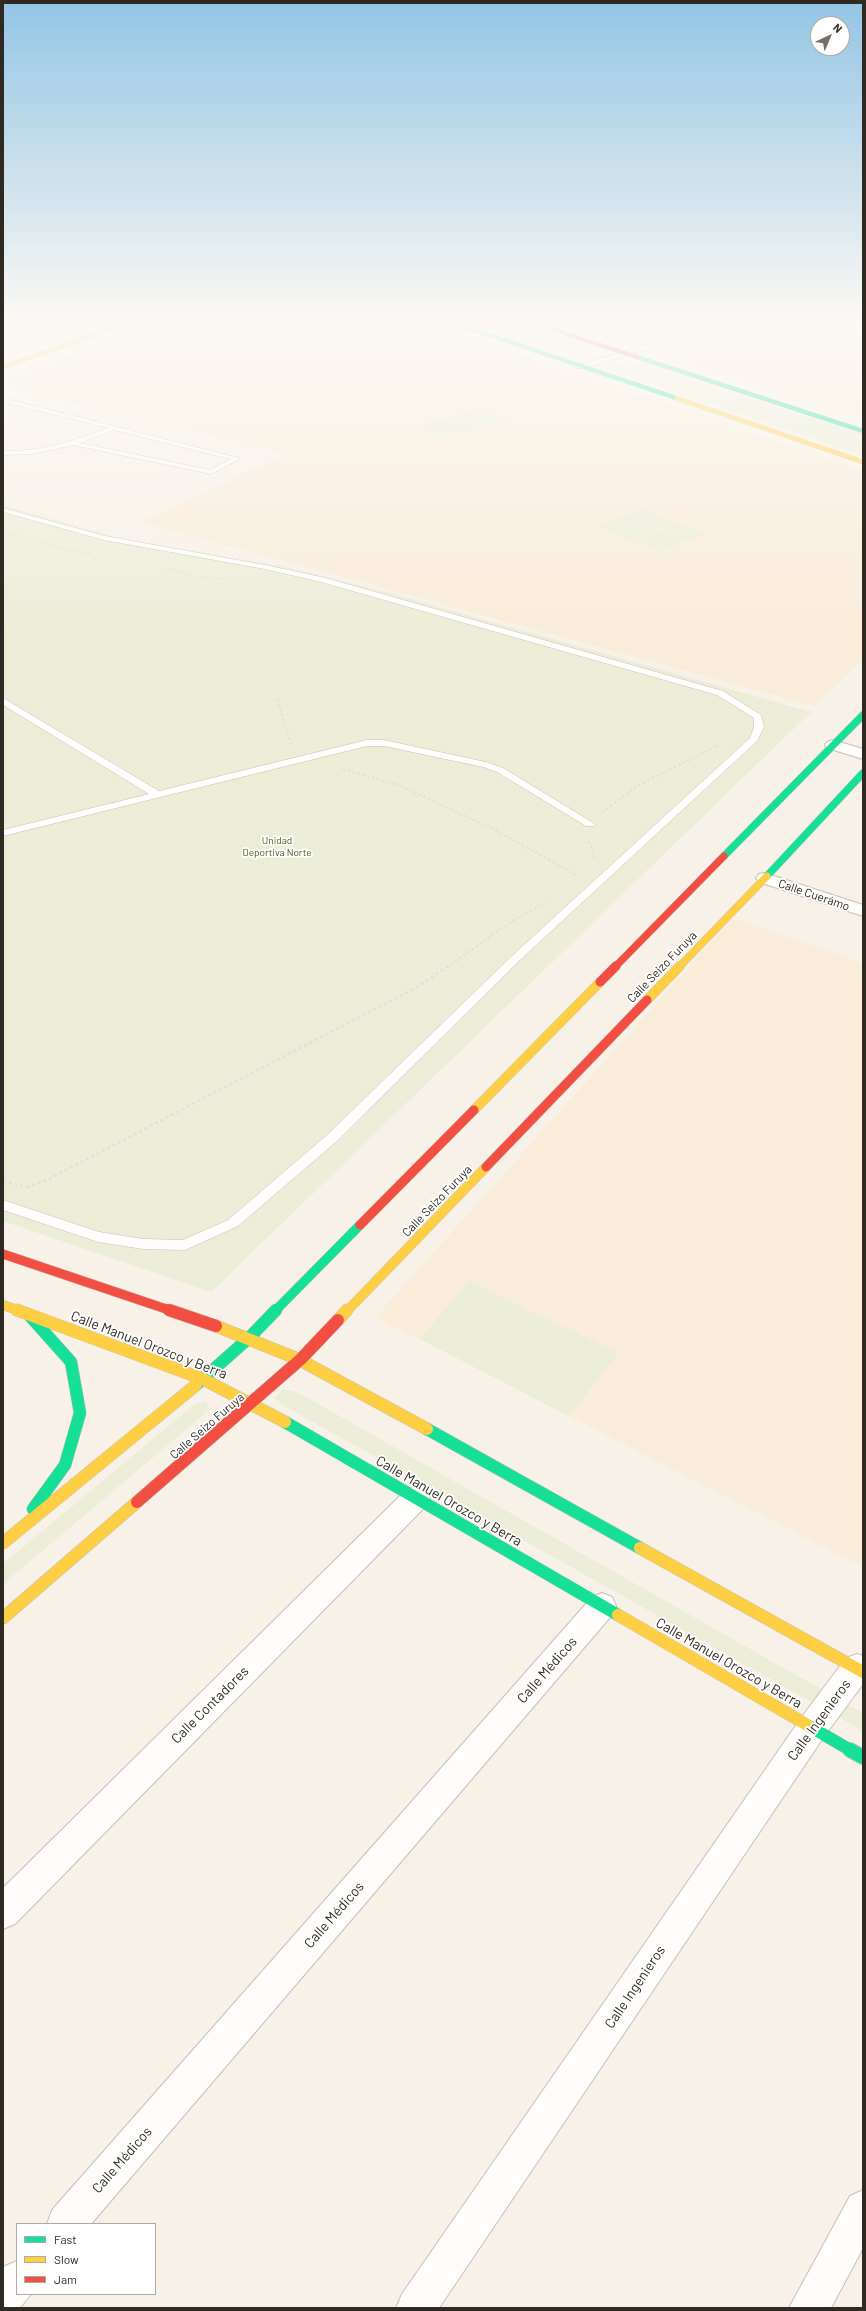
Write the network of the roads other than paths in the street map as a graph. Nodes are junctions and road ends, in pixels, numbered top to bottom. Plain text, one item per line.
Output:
1 (104, 427) edge
2 (759, 427) edge
3 (853, 427) edge
4 (112, 429) junction
5 (863, 430) edge
6 (73, 443) junction
7 (3, 453) edge
8 (863, 462) edge
9 (3, 510) edge
10 (3, 701) edge
11 (863, 715) edge
12 (833, 745) junction
13 (863, 754) edge
14 (863, 773) edge
15 (158, 795) junction
16 (590, 824) road end
17 (3, 833) edge
18 (765, 878) junction
19 (863, 911) edge
20 (3, 1205) edge
21 (3, 1254) edge
22 (3, 1305) edge
23 (28, 1314) junction
24 (250, 1337) junction
25 (301, 1359) junction
26 (203, 1379) junction
27 (252, 1403) junction
28 (416, 1498) junction
29 (12, 1536) junction
30 (3, 1543) edge
31 (602, 1606) junction
32 (3, 1618) edge
33 (860, 1670) edge
34 (812, 1728) junction
35 (863, 1757) edge
36 (3, 1912) edge
37 (863, 2209) edge
38 (67, 2223) edge
39 (16, 2282) edge
40 (3, 2297) edge
41 (416, 2308) edge
42 (809, 2308) edge

1 - 4 lane
2 - 8 street
3 - 5 street
4 - 6 lane
4 - 6 lane
6 - 7 lane
9 - 20 lane
10 - 15 lane
11 - 12 street
12 - 13 street
12 - 24 street
14 - 18 street, Calle Seizo Furuya
15 - 16 lane
15 - 17 lane
18 - 19 street, Calle Cuerámo
18 - 25 street, Calle Seizo Furuya
21 - 24 street
22 - 23 street, Calle Manuel Orozco y Berra
23 - 26 street, Calle Manuel Orozco y Berra
23 - 29 street
24 - 25 street
24 - 26 street
25 - 27 street, Calle Seizo Furuya
25 - 33 street
26 - 27 street, Calle Manuel Orozco y Berra
26 - 29 street
27 - 28 street, Calle Manuel Orozco y Berra
27 - 32 street, Calle Seizo Furuya
28 - 31 street, Calle Manuel Orozco y Berra
28 - 36 street, Calle Contadores
29 - 30 street
31 - 34 street, Calle Manuel Orozco y Berra
31 - 38 street, Calle Médicos
33 - 34 street, Calle Ingenieros
34 - 35 street, Calle Manuel Orozco y Berra
34 - 41 street, Calle Ingenieros
37 - 42 street
39 - 40 street

